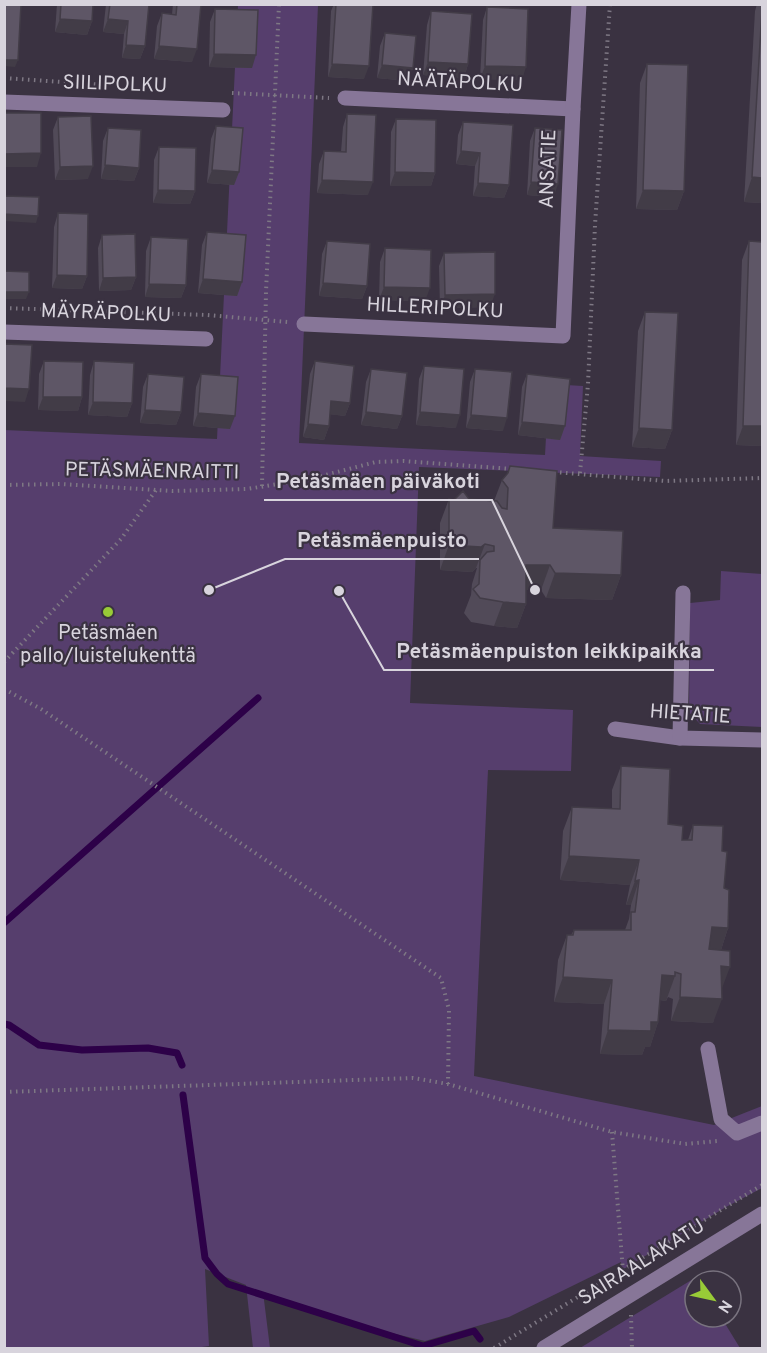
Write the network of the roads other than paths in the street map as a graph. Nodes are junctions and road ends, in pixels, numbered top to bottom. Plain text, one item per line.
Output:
1 (579, 4) edge
2 (345, 98) dead end
3 (4, 102) edge
4 (223, 110) dead end
5 (573, 110) junction
6 (304, 324) road end
7 (4, 332) edge
8 (563, 336) joint
9 (206, 339) dead end
10 (683, 593) dead end
11 (615, 729) dead end
12 (680, 738) junction
13 (762, 740) edge
14 (708, 1049) dead end
15 (762, 1123) edge
16 (762, 1214) edge
17 (544, 1348) edge

1 - 5 street, ANSATIE
2 - 5 street, NÄÄTÄPOLKU
3 - 4 street, SIILIPOLKU
5 - 8 street, ANSATIE
6 - 8 street, HILLERIPOLKU
7 - 9 street, MÄYRÄPOLKU
10 - 12 street
11 - 12 street, HIETATIE
12 - 13 street, HIETATIE
14 - 15 street
16 - 17 street, SAIRAALAKATU

